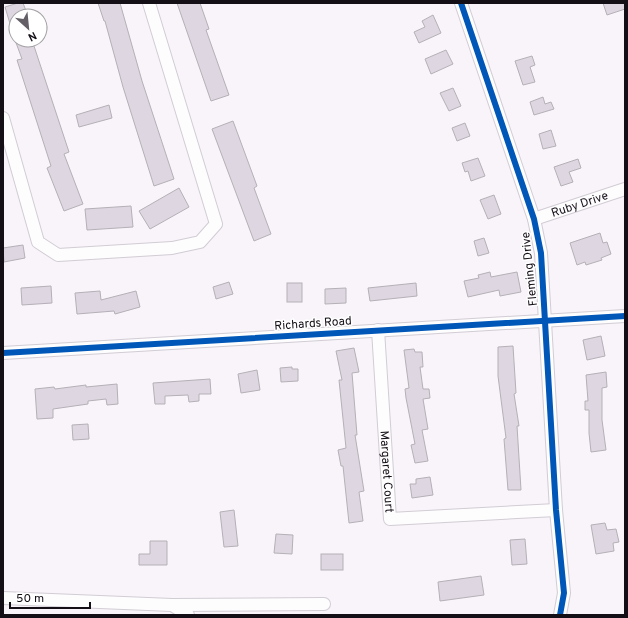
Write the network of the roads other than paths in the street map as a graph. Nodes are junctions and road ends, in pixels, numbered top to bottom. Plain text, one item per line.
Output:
1 (149, 3) edge
2 (461, 3) edge
3 (3, 118) edge
4 (625, 189) edge
5 (534, 219) junction
6 (625, 316) edge
7 (544, 321) junction
8 (378, 330) junction
9 (3, 353) edge
10 (556, 510) junction
11 (3, 598) edge
12 (324, 604) dead end
13 (172, 605) junction
14 (188, 615) edge
15 (560, 615) edge

1 - 3 street
2 - 5 street, Fleming Drive
4 - 5 street, Ruby Drive
5 - 7 street, Fleming Drive
6 - 7 street, Richards Road
7 - 8 street, Richards Road
7 - 10 street, Fleming Drive
8 - 9 street, Richards Road
8 - 10 street, Margaret Court
10 - 15 street, Fleming Drive
11 - 13 street
12 - 13 street
13 - 14 street

